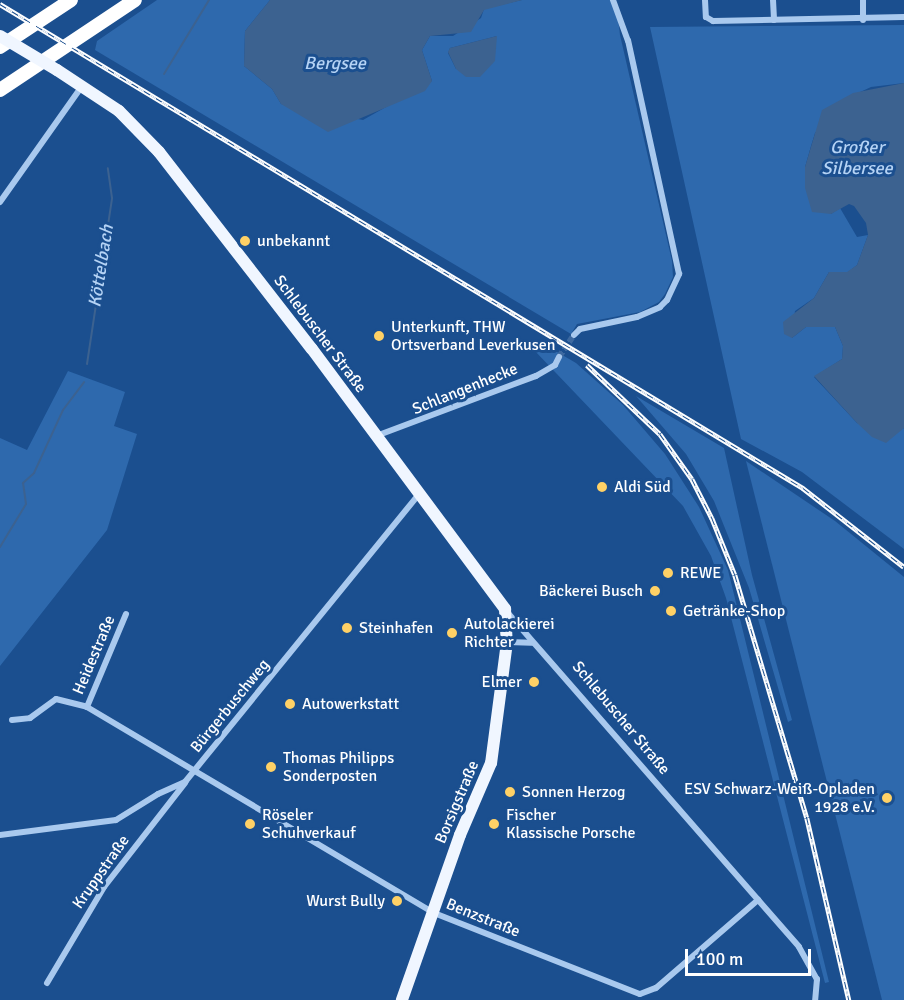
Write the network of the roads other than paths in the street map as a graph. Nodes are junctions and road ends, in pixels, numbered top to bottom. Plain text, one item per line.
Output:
1 (71, 0) edge
2 (135, 0) edge
3 (613, 0) edge
4 (705, 0) edge
5 (773, 0) edge
6 (862, 0) edge
7 (904, 17) edge
8 (774, 20) junction
9 (863, 20) junction
10 (0, 36) edge
11 (0, 47) edge
12 (82, 86) junction
13 (0, 90) edge
14 (0, 202) edge
15 (574, 335) tunnel mouth
16 (560, 357) tunnel mouth
17 (375, 436) junction
18 (419, 493) junction
19 (505, 609) junction
20 (126, 614) dead end
21 (507, 642) junction
22 (532, 643) junction
23 (87, 707) junction
24 (12, 720) dead end
25 (196, 771) junction
26 (185, 782) junction
27 (0, 835) edge
28 (758, 900) junction
29 (434, 913) junction
30 (47, 983) dead end
31 (402, 1000) edge
32 (815, 1000) edge

1 - 11 highway
2 - 13 highway
3 - 15 street
4 - 8 street
5 - 8 street
6 - 9 street
7 - 9 street
8 - 9 street
10 - 12 main road, Schlebuscher Straße, bridge
12 - 14 street
12 - 17 main road, Schlebuscher Straße
16 - 17 street, Schlangenhecke
17 - 18 main road, Schlebuscher Straße
18 - 19 main road, Schlebuscher Straße
18 - 25 street, Bürgerbuschweg
19 - 21 main road, Borsigstraße
19 - 22 street, Schlebuscher Straße
20 - 23 street, Heidestraße
21 - 22 street
21 - 29 main road, Borsigstraße
22 - 28 street, Schlebuscher Straße
23 - 24 street, Heidestraße
23 - 25 street, Heidestraße
25 - 26 street, Bürgerbuschweg
25 - 29 street, Benzstraße
26 - 27 street, Bürgerbuschweg
26 - 30 street, Kruppstraße
28 - 29 street, Benzstraße
28 - 32 street, Schlebuscher Straße
29 - 31 main road, Borsigstraße

